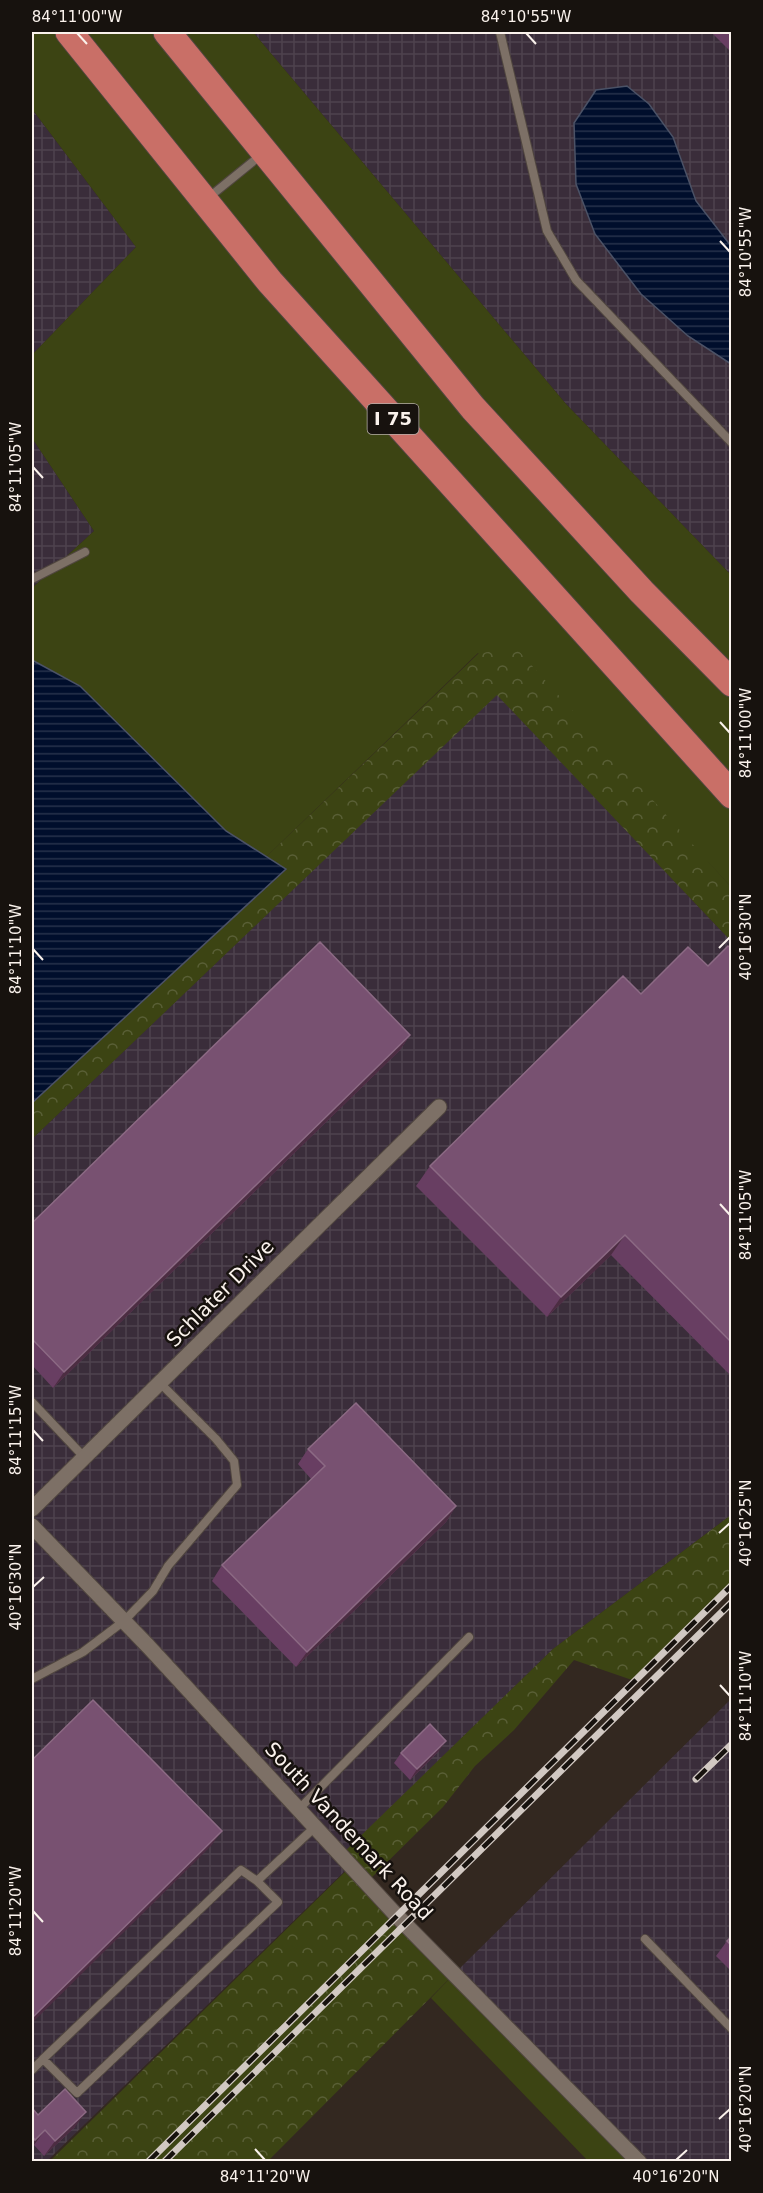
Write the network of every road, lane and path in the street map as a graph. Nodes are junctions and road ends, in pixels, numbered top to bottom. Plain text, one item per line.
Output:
1 (69, 32) edge
2 (167, 32) edge
3 (500, 32) edge
4 (265, 152) junction
5 (204, 201) junction
6 (732, 443) edge
7 (84, 552) dead end
8 (32, 579) edge
9 (732, 683) edge
10 (732, 795) edge
11 (439, 1107) dead end
12 (159, 1382) junction
13 (32, 1402) edge
14 (84, 1457) junction
15 (32, 1509) edge
16 (32, 1526) edge
17 (124, 1621) junction
18 (469, 1636) dead end
19 (32, 1679) edge
20 (299, 1809) junction
21 (315, 1827) junction
22 (257, 1881) junction
23 (645, 1940) dead end
24 (732, 2029) edge
25 (43, 2059) junction
26 (32, 2070) edge
27 (639, 2162) edge

1 - 5 highway, I 75
2 - 4 highway
3 - 6 lane
4 - 5 lane
4 - 9 highway
5 - 10 highway, I 75
7 - 8 lane
11 - 12 street, Schlater Drive
12 - 14 street, Schlater Drive
12 - 17 lane
13 - 14 lane
14 - 15 street, Schlater Drive
16 - 17 street, South Vandemark Road
17 - 19 lane
17 - 20 street, South Vandemark Road
18 - 20 lane
20 - 21 street, South Vandemark Road
21 - 22 lane
21 - 27 street, South Vandemark Road
22 - 25 lane
22 - 25 lane
23 - 24 lane
25 - 26 lane

